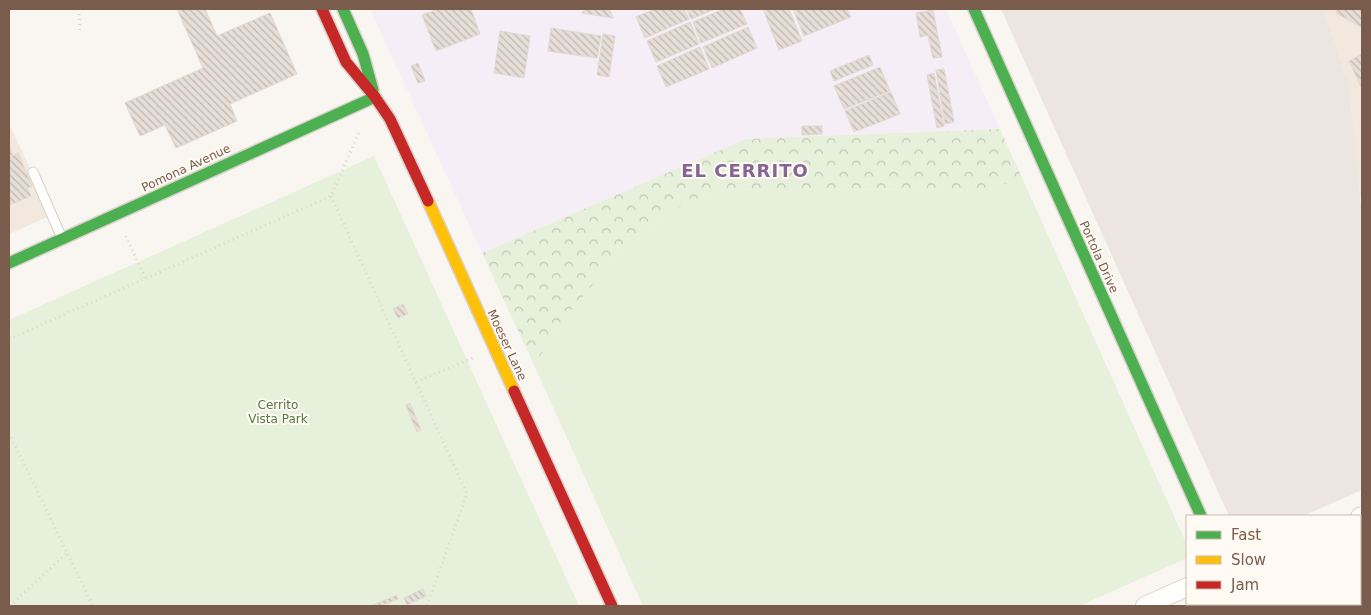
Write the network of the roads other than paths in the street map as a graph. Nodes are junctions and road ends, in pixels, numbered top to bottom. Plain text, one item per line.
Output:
1 (322, 9) edge
2 (343, 9) edge
3 (974, 9) edge
4 (375, 97) junction
5 (33, 172) dead end
6 (62, 239) junction
7 (9, 262) edge
8 (1201, 515) edge
9 (1186, 587) edge
10 (612, 606) edge
11 (1145, 606) edge

1 - 4 street, Moeser Lane
2 - 4 street, Moeser Lane
3 - 8 street, Portola Drive
4 - 6 street, Pomona Avenue
4 - 10 street, Moeser Lane
5 - 6 lane
6 - 7 street, Pomona Avenue
9 - 11 street

